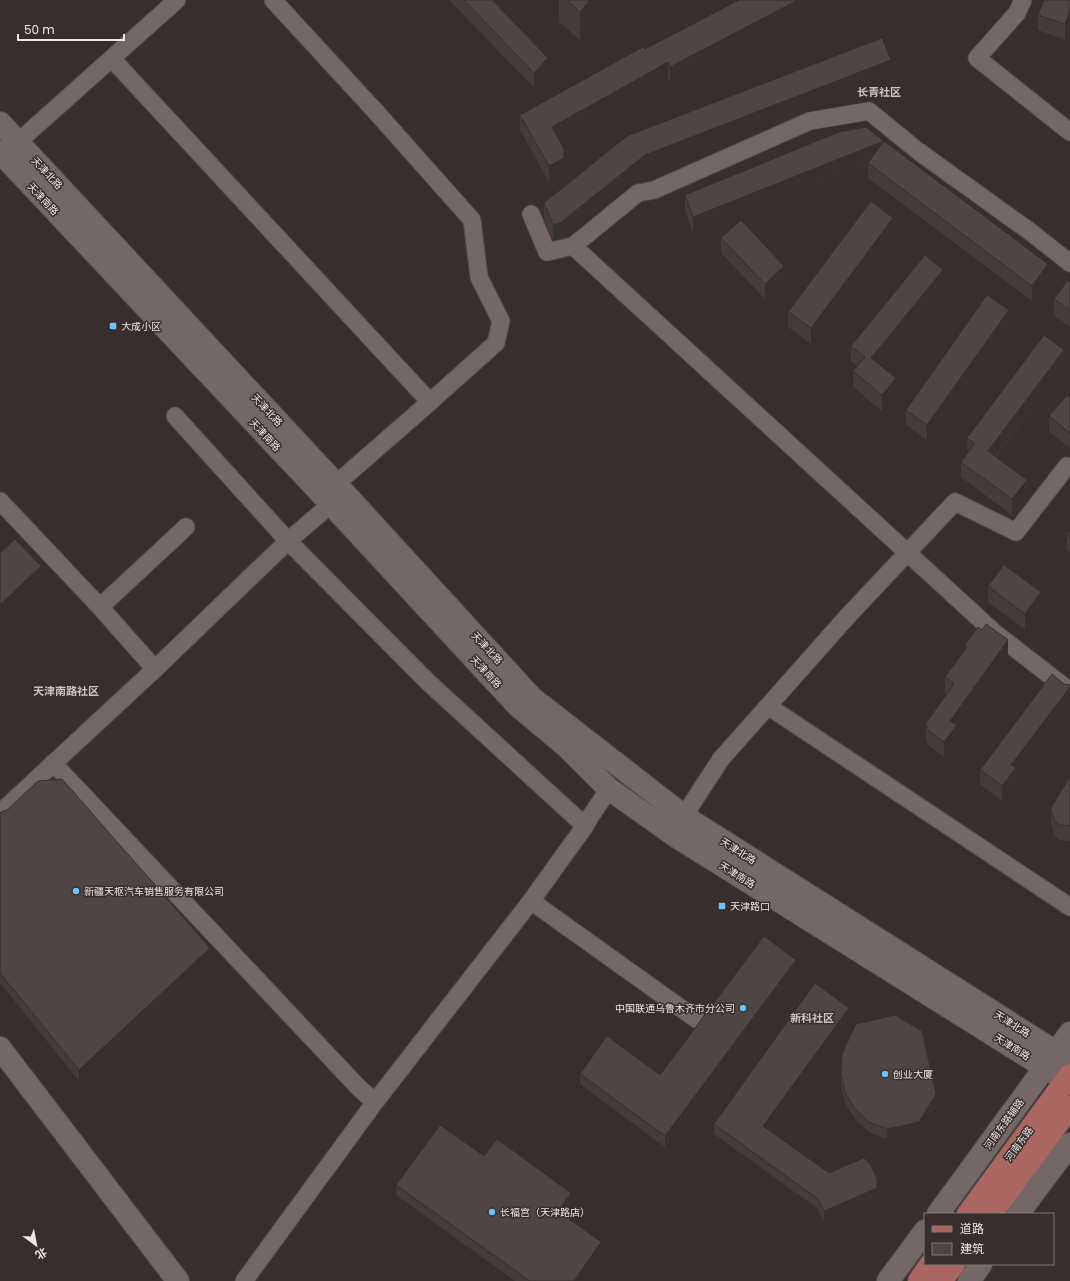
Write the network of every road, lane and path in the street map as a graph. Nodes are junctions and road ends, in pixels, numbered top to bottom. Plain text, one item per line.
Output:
1 (177, 0) edge
2 (273, 0) edge
3 (1023, 0) edge
4 (112, 59) junction
5 (0, 123) edge
6 (1070, 132) edge
7 (9, 147) edge
8 (531, 214) dead end
9 (572, 246) junction
10 (1070, 263) edge
11 (430, 402) junction
12 (175, 416) dead end
13 (1070, 467) edge
14 (333, 494) junction
15 (0, 501) edge
16 (186, 527) dead end
17 (288, 541) junction
18 (908, 553) junction
19 (100, 607) junction
20 (155, 669) junction
21 (1070, 691) edge
22 (768, 706) junction
23 (53, 763) junction
24 (609, 789) junction
25 (0, 814) edge
26 (686, 817) junction
27 (585, 826) junction
28 (676, 837) junction
29 (531, 902) junction
30 (1070, 907) edge
31 (696, 1019) dead end
32 (1070, 1033) edge
33 (0, 1048) edge
34 (1063, 1070) edge
35 (375, 1102) junction
36 (1070, 1107) edge
37 (1070, 1144) edge
38 (939, 1213) edge
39 (969, 1213) edge
40 (992, 1213) edge
41 (1019, 1213) edge
42 (924, 1232) edge
43 (930, 1265) edge
44 (953, 1265) edge
45 (980, 1265) edge
46 (178, 1281) edge
47 (244, 1281) edge
48 (888, 1281) edge
49 (919, 1281) edge
50 (941, 1281) edge
51 (969, 1281) edge

1 - 4 street
2 - 11 street
3 - 6 street
4 - 7 street
4 - 11 street
5 - 7 street
7 - 14 street, 天津南路
8 - 9 street
9 - 10 street
9 - 18 street
11 - 14 street
12 - 17 street
13 - 18 street
14 - 17 street
14 - 24 street, 天津南路
14 - 26 street, 天津北路
15 - 19 street
16 - 19 street
17 - 20 street
17 - 27 street
18 - 21 street
18 - 22 street
19 - 20 street
20 - 23 street
22 - 26 street
22 - 30 street
23 - 25 street
23 - 35 street
24 - 27 street
24 - 28 street, 天津南路
26 - 28 street
26 - 34 street, 天津北路
27 - 29 street
28 - 34 street, 天津南路
29 - 31 street
29 - 35 street
32 - 34 street, 河南东路辅路
33 - 46 street
34 - 38 street, 河南东路辅路
34 - 39 main road, 河南东路
35 - 47 street
36 - 40 main road, 河南东路
37 - 41 street
42 - 48 street
43 - 49 main road
44 - 50 main road
45 - 51 street

